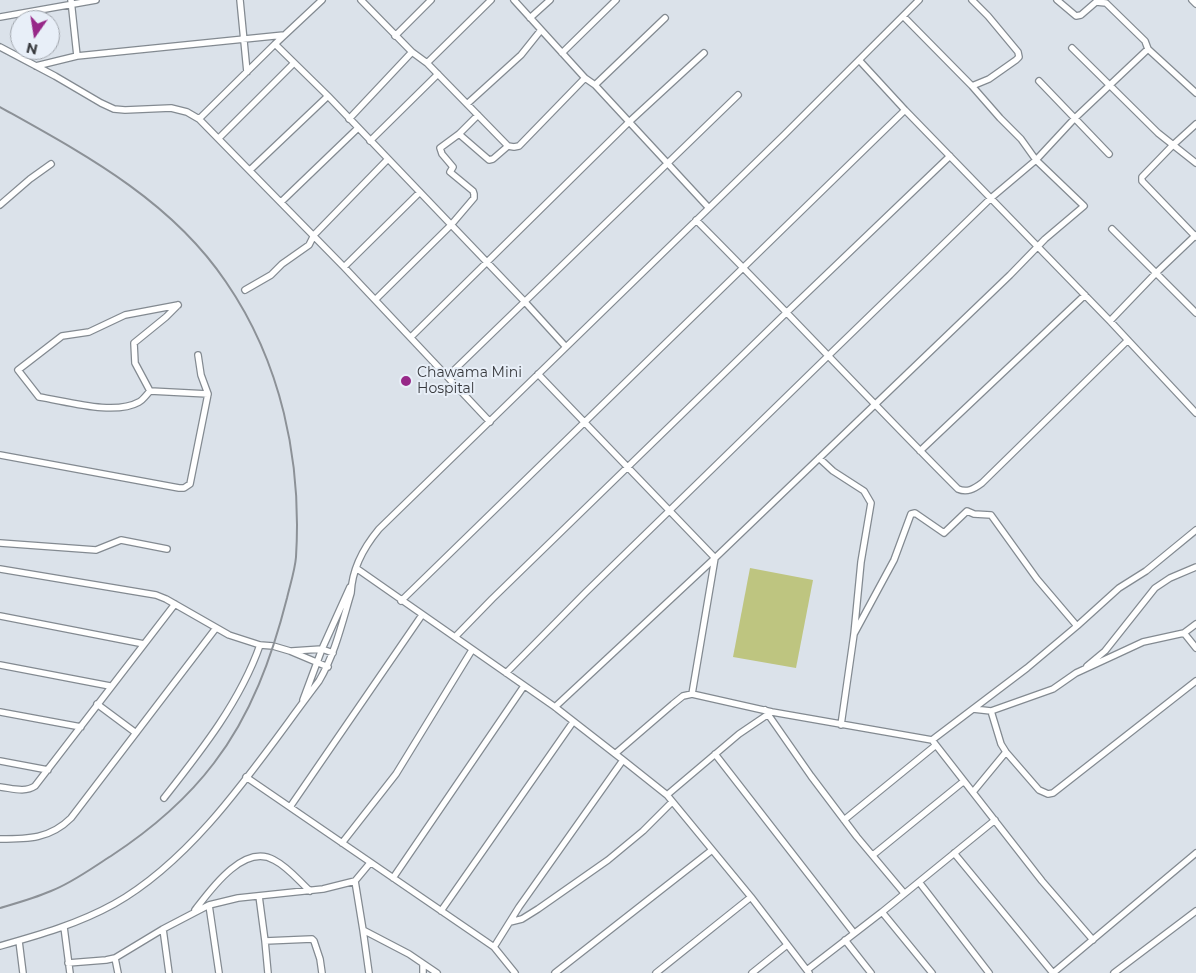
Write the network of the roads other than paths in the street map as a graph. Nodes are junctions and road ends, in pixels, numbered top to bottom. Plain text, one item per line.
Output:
1 (96, 0) edge
2 (240, 0) edge
3 (322, 0) edge
4 (360, 0) edge
5 (431, 0) edge
6 (491, 0) edge
7 (514, 0) edge
8 (550, 0) edge
9 (616, 0) edge
10 (919, 0) edge
11 (972, 0) edge
12 (1057, 0) edge
13 (1192, 0) edge
14 (71, 2) edge
15 (1196, 4) edge
16 (903, 16) junction
17 (0, 17) edge
18 (530, 18) junction
19 (665, 18) dead end
20 (541, 30) junction
21 (284, 35) junction
22 (395, 36) junction
23 (244, 38) junction
24 (275, 44) junction
25 (0, 47) edge
26 (1072, 48) dead end
27 (1148, 49) junction
28 (412, 52) junction
29 (562, 53) junction
30 (704, 53) dead end
31 (77, 56) junction
32 (859, 60) junction
33 (294, 63) junction
34 (427, 63) junction
35 (36, 66) junction
36 (247, 72) junction
37 (438, 74) junction
38 (585, 78) junction
39 (1039, 81) dead end
40 (1110, 85) junction
41 (595, 86) junction
42 (972, 86) junction
43 (1196, 93) edge
44 (328, 96) junction
45 (738, 96) dead end
46 (467, 104) junction
47 (905, 110) junction
48 (478, 115) junction
49 (1075, 118) junction
50 (199, 119) junction
51 (349, 119) junction
52 (629, 122) junction
53 (1196, 124) edge
54 (358, 128) junction
55 (459, 134) junction
56 (219, 138) junction
57 (370, 140) junction
58 (1173, 145) junction
59 (508, 146) junction
60 (1109, 154) dead end
61 (950, 156) junction
62 (388, 159) junction
63 (1036, 160) junction
64 (1196, 163) edge
65 (51, 164) dead end
66 (667, 164) junction
67 (250, 170) junction
68 (420, 192) junction
69 (991, 198) junction
70 (281, 202) junction
71 (0, 205) edge
72 (708, 207) junction
73 (696, 220) junction
74 (450, 225) junction
75 (1112, 228) dead end
76 (314, 235) junction
77 (1196, 236) edge
78 (1038, 246) junction
79 (486, 263) junction
80 (344, 267) junction
81 (744, 268) junction
82 (1156, 273) junction
83 (245, 290) dead end
84 (1085, 295) junction
85 (375, 300) junction
86 (525, 302) junction
87 (786, 313) junction
88 (1196, 313) edge
89 (1110, 321) junction
90 (411, 337) junction
91 (1127, 341) junction
92 (566, 347) junction
93 (198, 356) dead end
94 (828, 356) junction
95 (538, 374) junction
96 (448, 376) junction
97 (150, 391) junction
98 (208, 394) junction
99 (874, 405) junction
100 (1196, 413) edge
101 (584, 421) junction
102 (490, 422) junction
103 (920, 451) junction
104 (0, 455) edge
105 (819, 458) junction
106 (628, 468) junction
107 (670, 510) junction
108 (1196, 530) edge
109 (0, 543) edge
110 (167, 549) dead end
111 (715, 558) junction
112 (1196, 567) edge
113 (356, 568) junction
114 (0, 570) edge
115 (351, 585) junction
116 (401, 600) junction
117 (175, 604) junction
118 (422, 615) junction
119 (0, 616) edge
120 (1196, 624) edge
121 (1077, 626) junction
122 (216, 628) junction
123 (1184, 633) junction
124 (854, 634) junction
125 (455, 637) junction
126 (144, 644) junction
127 (260, 645) junction
128 (1196, 648) edge
129 (322, 649) junction
130 (472, 650) junction
131 (290, 651) junction
132 (333, 653) junction
133 (317, 663) junction
134 (0, 665) edge
135 (328, 667) junction
136 (1083, 669) junction
137 (506, 673) junction
138 (1196, 681) edge
139 (110, 686) junction
140 (524, 686) junction
141 (692, 694) junction
142 (302, 702) junction
143 (98, 704) junction
144 (555, 708) junction
145 (972, 709) junction
146 (991, 711) junction
147 (0, 712) edge
148 (766, 712) junction
149 (573, 722) junction
150 (841, 725) junction
151 (81, 727) junction
152 (136, 733) junction
153 (934, 743) junction
154 (1006, 752) junction
155 (616, 754) junction
156 (715, 754) junction
157 (624, 760) junction
158 (0, 761) edge
159 (48, 770) junction
160 (246, 777) junction
161 (964, 782) junction
162 (0, 787) edge
163 (973, 792) junction
164 (667, 796) junction
165 (164, 798) dead end
166 (672, 802) junction
167 (290, 807) junction
168 (844, 820) junction
169 (995, 820) junction
170 (0, 839) edge
171 (342, 843) junction
172 (712, 850) junction
173 (954, 853) junction
174 (1196, 853) edge
175 (873, 856) junction
176 (370, 863) junction
177 (393, 878) junction
178 (355, 881) junction
179 (919, 882) junction
180 (310, 891) junction
181 (904, 893) junction
182 (259, 896) junction
183 (751, 897) junction
184 (209, 905) junction
185 (441, 911) junction
186 (1196, 911) edge
187 (193, 912) junction
188 (882, 912) junction
189 (510, 922) junction
190 (64, 927) junction
191 (163, 929) junction
192 (363, 930) junction
193 (854, 933) junction
194 (845, 940) junction
195 (1093, 940) junction
196 (19, 941) junction
197 (265, 942) junction
198 (787, 944) junction
199 (0, 946) edge
200 (494, 947) junction
201 (115, 958) junction
202 (68, 963) junction
203 (423, 964) junction
204 (808, 972) edge
205 (23, 973) edge
206 (70, 973) edge
207 (118, 973) edge
208 (169, 973) edge
209 (219, 973) edge
210 (268, 973) edge
211 (322, 973) edge
212 (369, 973) edge
213 (424, 973) edge
214 (437, 973) edge
215 (516, 973) edge
216 (555, 973) edge
217 (656, 973) edge
218 (752, 973) edge
219 (871, 973) edge
220 (932, 973) edge
221 (989, 973) edge
222 (1053, 973) edge
223 (1114, 973) edge

1 - 14 street
2 - 23 street
3 - 21 street
4 - 22 street
5 - 22 street
6 - 34 street
7 - 18 street
8 - 18 street
9 - 29 street
10 - 16 street
11 - 42 street
12 - 27 street
13 - 15 street
14 - 17 street
14 - 31 street
16 - 32 street
16 - 42 street
18 - 20 street
19 - 41 street
20 - 29 street
20 - 46 street
21 - 23 street
21 - 24 street
22 - 28 street
23 - 31 street
23 - 36 street
24 - 33 street
24 - 36 street
25 - 35 street
26 - 40 street
27 - 40 street
27 - 43 street
28 - 34 street
28 - 51 street
29 - 38 street
30 - 52 street
31 - 35 street
32 - 47 street
32 - 72 street
33 - 44 street
33 - 56 street
34 - 37 street
35 - 50 street
36 - 50 street
37 - 46 street
37 - 57 street
38 - 41 street
38 - 59 street
39 - 49 street
40 - 49 street
40 - 58 street
41 - 52 street
42 - 63 street
44 - 51 street
44 - 67 street
45 - 66 street
46 - 48 street
47 - 61 street
47 - 81 street
48 - 55 street
48 - 59 street
49 - 60 street
49 - 63 street
50 - 56 street
51 - 54 street
52 - 66 street
52 - 79 street
53 - 58 street
54 - 57 street
54 - 70 street
55 - 59 street
55 - 74 street
56 - 67 street
57 - 62 street
58 - 64 street
58 - 77 street
61 - 69 street
61 - 87 street
62 - 68 street
62 - 76 street
63 - 69 street
63 - 78 street
65 - 71 street
66 - 72 street
66 - 86 street
67 - 70 street
68 - 74 street
68 - 80 street
69 - 78 street
69 - 94 street
70 - 76 street
72 - 73 street
73 - 81 street
73 - 92 street
74 - 79 street
74 - 85 street
75 - 82 street
76 - 80 street
76 - 83 street
77 - 82 street
78 - 84 street
78 - 99 street
79 - 86 street
79 - 90 street
80 - 85 street
81 - 87 street
81 - 101 street
82 - 88 street
82 - 89 street
84 - 89 street
84 - 103 street
85 - 90 street
86 - 92 street
86 - 96 street
87 - 94 street
87 - 106 street
89 - 91 street
90 - 96 street
91 - 100 street
91 - 103 street
92 - 95 street
93 - 98 street
94 - 99 street
94 - 107 street
95 - 101 street
95 - 102 street
96 - 102 street
97 - 97 street
97 - 98 street
98 - 104 street
99 - 103 street
99 - 105 street
101 - 106 street
101 - 116 street
102 - 113 street
105 - 111 street
105 - 124 street
106 - 107 street
106 - 125 street
107 - 111 street
107 - 137 street
108 - 121 street
109 - 110 street
111 - 141 street
111 - 144 street
112 - 136 street
113 - 115 street
113 - 116 street
114 - 117 street
115 - 129 street
115 - 132 street
116 - 118 street
117 - 122 street
117 - 126 street
118 - 125 street
118 - 167 street
119 - 126 street
120 - 123 street
121 - 124 street
121 - 145 street
122 - 127 street
122 - 152 street
123 - 128 street
123 - 136 street
124 - 150 street
125 - 130 street
126 - 139 street
127 - 131 street
127 - 165 street
129 - 131 street
129 - 132 street
129 - 133 street
130 - 137 street
130 - 171 street
131 - 133 street
132 - 135 street
133 - 135 street
133 - 142 street
134 - 139 street
135 - 142 street
136 - 146 street
137 - 140 street
138 - 154 street
139 - 143 street
140 - 144 street
140 - 177 street
141 - 148 street
141 - 155 street
142 - 160 street
143 - 151 street
143 - 152 street
144 - 149 street
145 - 146 street
145 - 153 street
146 - 154 street
147 - 151 street
148 - 150 street
148 - 156 street
148 - 168 street
149 - 155 street
149 - 185 street
150 - 153 street
151 - 159 street
152 - 170 street
153 - 161 street
153 - 168 street
154 - 163 street
155 - 157 street
156 - 164 street
156 - 193 street
157 - 164 street
157 - 189 street
158 - 159 street
159 - 162 street
160 - 167 street
160 - 190 street
161 - 163 street
161 - 175 street
163 - 169 street
164 - 166 street
166 - 172 street
166 - 189 street
167 - 171 street
168 - 175 street
169 - 173 street
169 - 195 street
171 - 176 street
172 - 183 street
172 - 216 street
173 - 179 street
173 - 222 street
174 - 195 street
175 - 181 street
176 - 177 street
176 - 178 street
177 - 185 street
178 - 180 street
178 - 192 street
179 - 181 street
179 - 221 street
180 - 182 street
180 - 187 street
181 - 188 street
182 - 184 street
182 - 197 street
183 - 198 street
183 - 217 street
184 - 187 street
184 - 209 street
185 - 200 street
186 - 223 street
187 - 191 street
188 - 193 street
188 - 220 street
189 - 200 street
190 - 196 street
190 - 202 street
191 - 201 street
191 - 208 street
192 - 203 street
192 - 212 street
193 - 194 street
194 - 204 street
194 - 219 street
195 - 222 street
196 - 199 street
196 - 205 street
197 - 210 street
197 - 211 street
198 - 204 street
198 - 218 street
200 - 215 street
201 - 202 street
201 - 207 street
202 - 206 street
203 - 213 street
203 - 214 street

